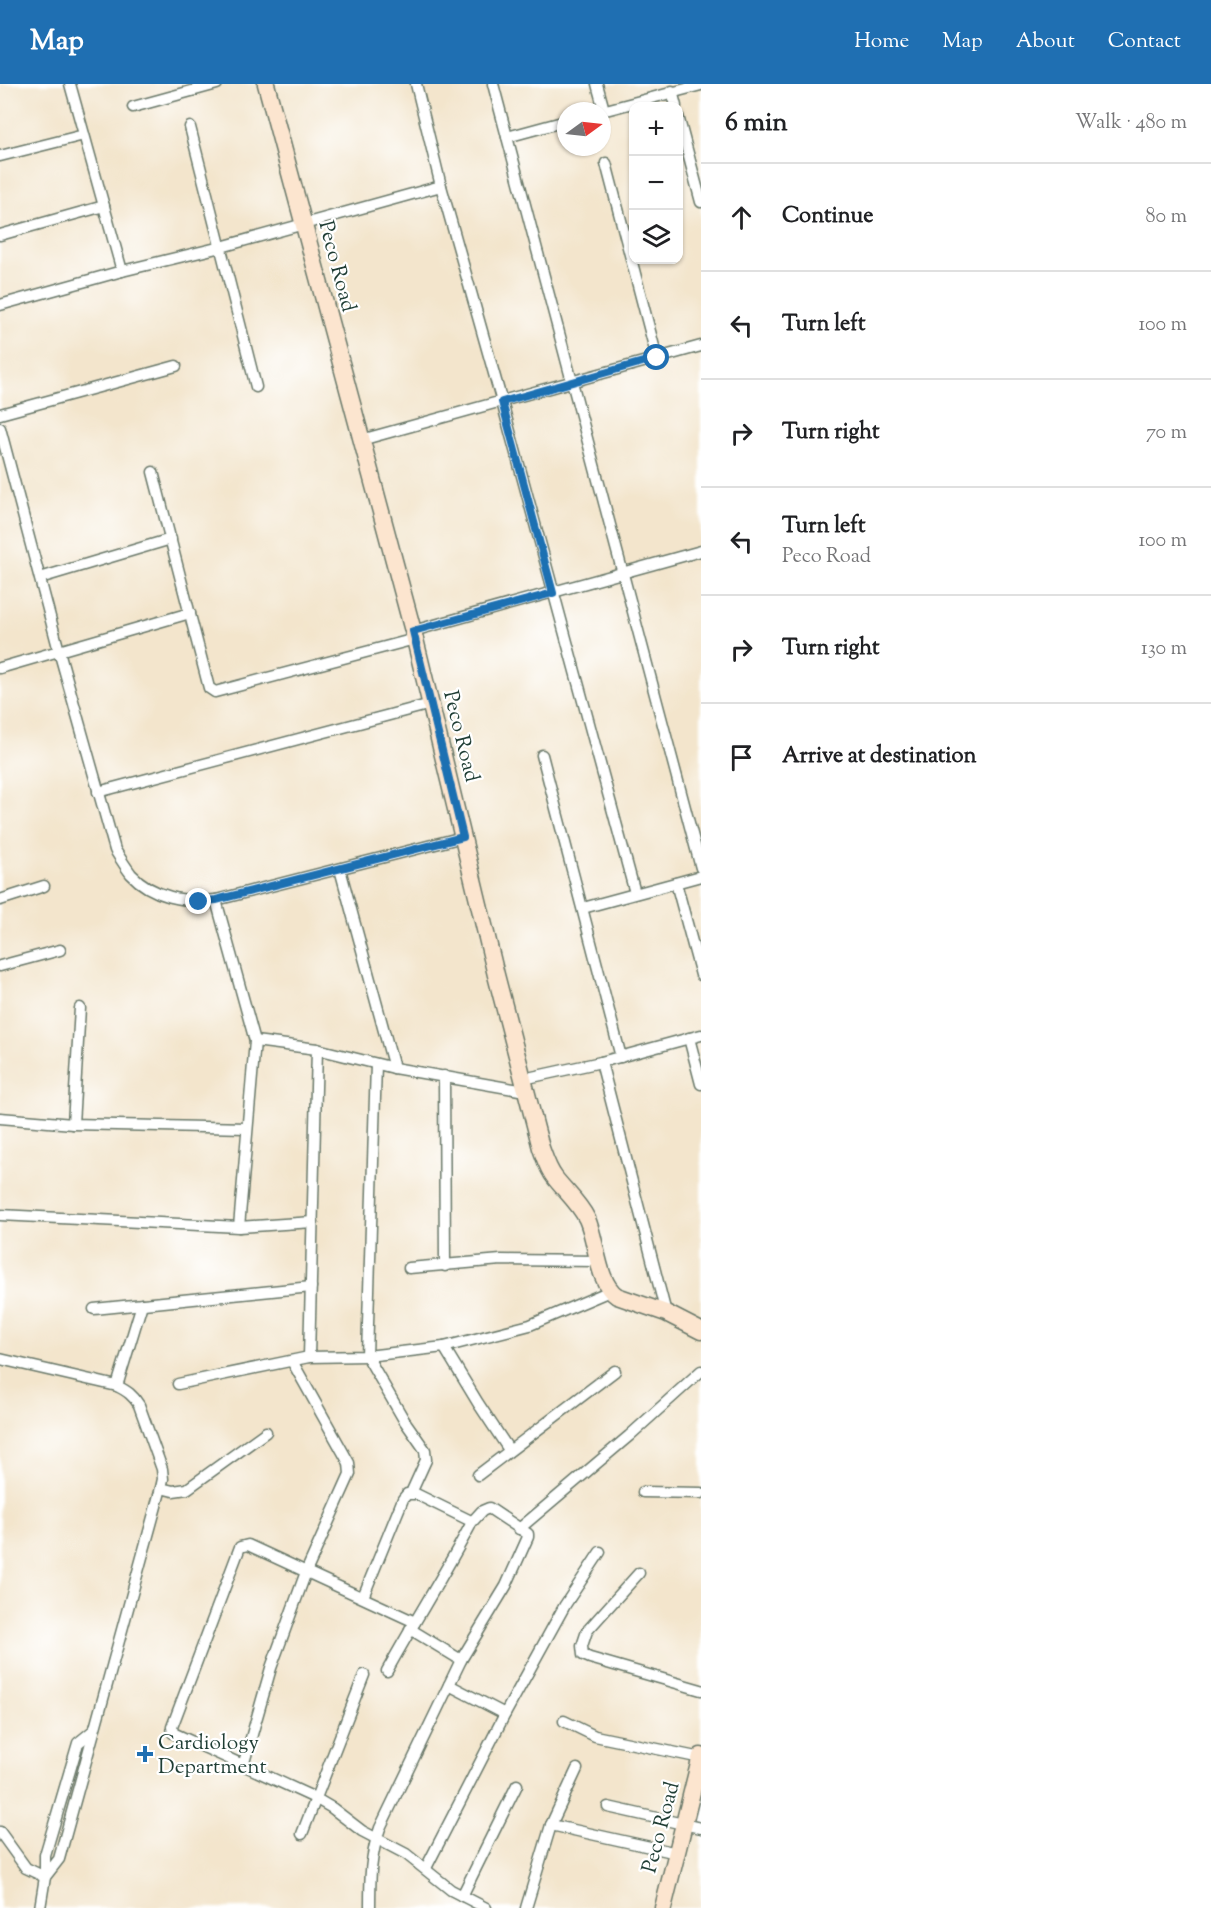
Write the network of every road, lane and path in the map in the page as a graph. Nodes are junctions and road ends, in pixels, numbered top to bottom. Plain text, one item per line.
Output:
1 (70, 84) edge
2 (217, 84) edge
3 (266, 84) edge
4 (416, 84) edge
5 (493, 84) edge
6 (597, 84) edge
7 (699, 85) edge
8 (672, 91) junction
9 (601, 102) edge
10 (675, 102) edge
11 (133, 107) dead end
12 (611, 109) edge
13 (557, 124) edge
14 (190, 127) dead end
15 (84, 135) junction
16 (683, 135) edge
17 (507, 138) junction
18 (0, 156) edge
19 (606, 163) dead end
20 (441, 186) junction
21 (701, 202) edge
22 (104, 206) junction
23 (304, 224) junction
24 (0, 235) edge
25 (221, 247) junction
26 (122, 271) junction
27 (0, 305) edge
28 (701, 346) edge
29 (657, 358) junction
30 (176, 366) dead end
31 (571, 383) junction
32 (256, 387) dead end
33 (502, 402) junction
34 (0, 414) edge
35 (0, 428) edge
36 (361, 440) junction
37 (153, 472) dead end
38 (171, 539) junction
39 (701, 551) edge
40 (622, 574) junction
41 (40, 578) junction
42 (553, 593) junction
43 (190, 613) junction
44 (414, 635) junction
45 (59, 651) junction
46 (0, 668) edge
47 (431, 704) junction
48 (542, 756) dead end
49 (98, 792) junction
50 (463, 837) junction
51 (701, 868) edge
52 (340, 869) junction
53 (701, 876) edge
54 (676, 883) junction
55 (44, 886) dead end
56 (635, 893) junction
57 (0, 900) edge
58 (216, 900) junction
59 (582, 908) junction
60 (60, 950) dead end
61 (698, 951) edge
62 (0, 965) edge
63 (701, 975) edge
64 (80, 1008) dead end
65 (701, 1035) edge
66 (689, 1038) junction
67 (255, 1041) junction
68 (317, 1049) junction
69 (621, 1057) junction
70 (601, 1062) junction
71 (376, 1064) junction
72 (394, 1068) junction
73 (444, 1076) junction
74 (701, 1084) edge
75 (524, 1085) junction
76 (0, 1118) edge
77 (73, 1124) junction
78 (247, 1128) junction
79 (0, 1215) edge
80 (313, 1222) junction
81 (239, 1227) junction
82 (599, 1261) junction
83 (445, 1266) junction
84 (409, 1268) dead end
85 (311, 1287) junction
86 (610, 1292) junction
87 (142, 1304) junction
88 (94, 1309) dead end
89 (666, 1313) junction
90 (701, 1331) edge
91 (444, 1347) junction
92 (367, 1356) junction
93 (309, 1357) junction
94 (0, 1359) edge
95 (292, 1360) junction
96 (615, 1371) dead end
97 (701, 1371) edge
98 (178, 1384) dead end
99 (117, 1386) junction
100 (266, 1431) dead end
101 (509, 1450) junction
102 (478, 1475) dead end
103 (161, 1488) junction
104 (643, 1492) dead end
105 (411, 1493) junction
106 (701, 1493) edge
107 (471, 1523) junction
108 (519, 1529) junction
109 (600, 1552) dead end
110 (306, 1572) junction
111 (639, 1573) dead end
112 (363, 1597) junction
113 (412, 1625) junction
114 (461, 1660) junction
115 (387, 1671) dead end
116 (364, 1675) dead end
117 (449, 1685) junction
118 (701, 1690) edge
119 (505, 1714) junction
120 (564, 1721) dead end
121 (700, 1765) edge
122 (243, 1766) junction
123 (577, 1769) dead end
124 (518, 1785) dead end
125 (315, 1798) junction
126 (608, 1807) dead end
127 (550, 1825) junction
128 (684, 1825) junction
129 (701, 1828) edge
130 (0, 1832) edge
131 (302, 1834) dead end
132 (376, 1839) junction
133 (677, 1853) junction
134 (426, 1868) junction
135 (45, 1876) junction
136 (462, 1896) junction
137 (40, 1908) edge
138 (370, 1908) edge
139 (486, 1908) edge
140 (526, 1908) edge
141 (663, 1908) edge

1 - 15 street
2 - 11 street
3 - 23 street, Peco Road
4 - 20 street
5 - 17 street
6 - 9 street
7 - 8 street
8 - 10 street
8 - 12 street
13 - 17 street
14 - 25 street
15 - 18 street
15 - 22 street
16 - 21 street
17 - 31 street
19 - 29 street
20 - 23 street
20 - 33 street
22 - 24 street
22 - 26 street
23 - 25 street
23 - 36 street, Peco Road
25 - 26 street
25 - 32 street
26 - 27 street
28 - 29 street
29 - 31 street
30 - 34 street
31 - 33 street
31 - 40 street
33 - 36 street
33 - 42 street
35 - 41 street
36 - 44 street, Peco Road
37 - 38 street
38 - 41 street
38 - 43 street
39 - 40 street
40 - 42 street
40 - 51 street
41 - 45 street
42 - 44 street
42 - 56 street
43 - 44 street
43 - 45 street
44 - 47 street, Peco Road
45 - 46 street
45 - 49 street
47 - 49 street
47 - 50 street, Peco Road
48 - 59 street
49 - 58 street
50 - 52 street
50 - 75 street, Peco Road
52 - 58 street
52 - 72 street
53 - 54 street
54 - 56 street
54 - 61 street
55 - 57 street
56 - 59 street
58 - 67 street
59 - 69 street
60 - 62 street
61 - 63 street
64 - 77 street
65 - 66 street
66 - 69 street
66 - 74 street
67 - 68 street
67 - 78 street
68 - 71 street
68 - 80 street
69 - 70 street
70 - 75 street
70 - 89 street
71 - 72 street
71 - 92 street
72 - 73 street
73 - 75 street
73 - 83 street
75 - 82 street, Peco Road
76 - 77 street
77 - 78 street
78 - 81 street
79 - 81 street
80 - 81 street
80 - 85 street
82 - 83 street
82 - 86 street, Peco Road
83 - 84 street
85 - 87 street
85 - 93 street
86 - 89 street
86 - 91 street
87 - 88 street
87 - 99 street
89 - 90 street
91 - 92 street
91 - 101 street
92 - 93 street
92 - 105 street
93 - 95 street
94 - 99 street
95 - 98 street
95 - 110 street
96 - 101 street
97 - 108 street
99 - 103 street
100 - 103 street
101 - 102 street
103 - 135 street
104 - 106 street
105 - 107 street
105 - 112 street
107 - 108 street
107 - 113 street
108 - 114 street
109 - 119 street
110 - 112 street
110 - 122 street
110 - 122 street
111 - 118 street
112 - 113 street
113 - 114 street
113 - 115 street
114 - 117 street
116 - 125 street
117 - 119 street
117 - 132 street
119 - 134 street
120 - 121 street
121 - 128 street, Peco Road
122 - 125 street
123 - 127 street
124 - 136 street
125 - 131 street
125 - 132 street
126 - 128 street
127 - 133 street
127 - 140 street
128 - 129 street
128 - 133 street, Peco Road
130 - 135 street
132 - 134 street
132 - 138 street
133 - 141 street, Peco Road
134 - 136 street
135 - 137 street
136 - 139 street

